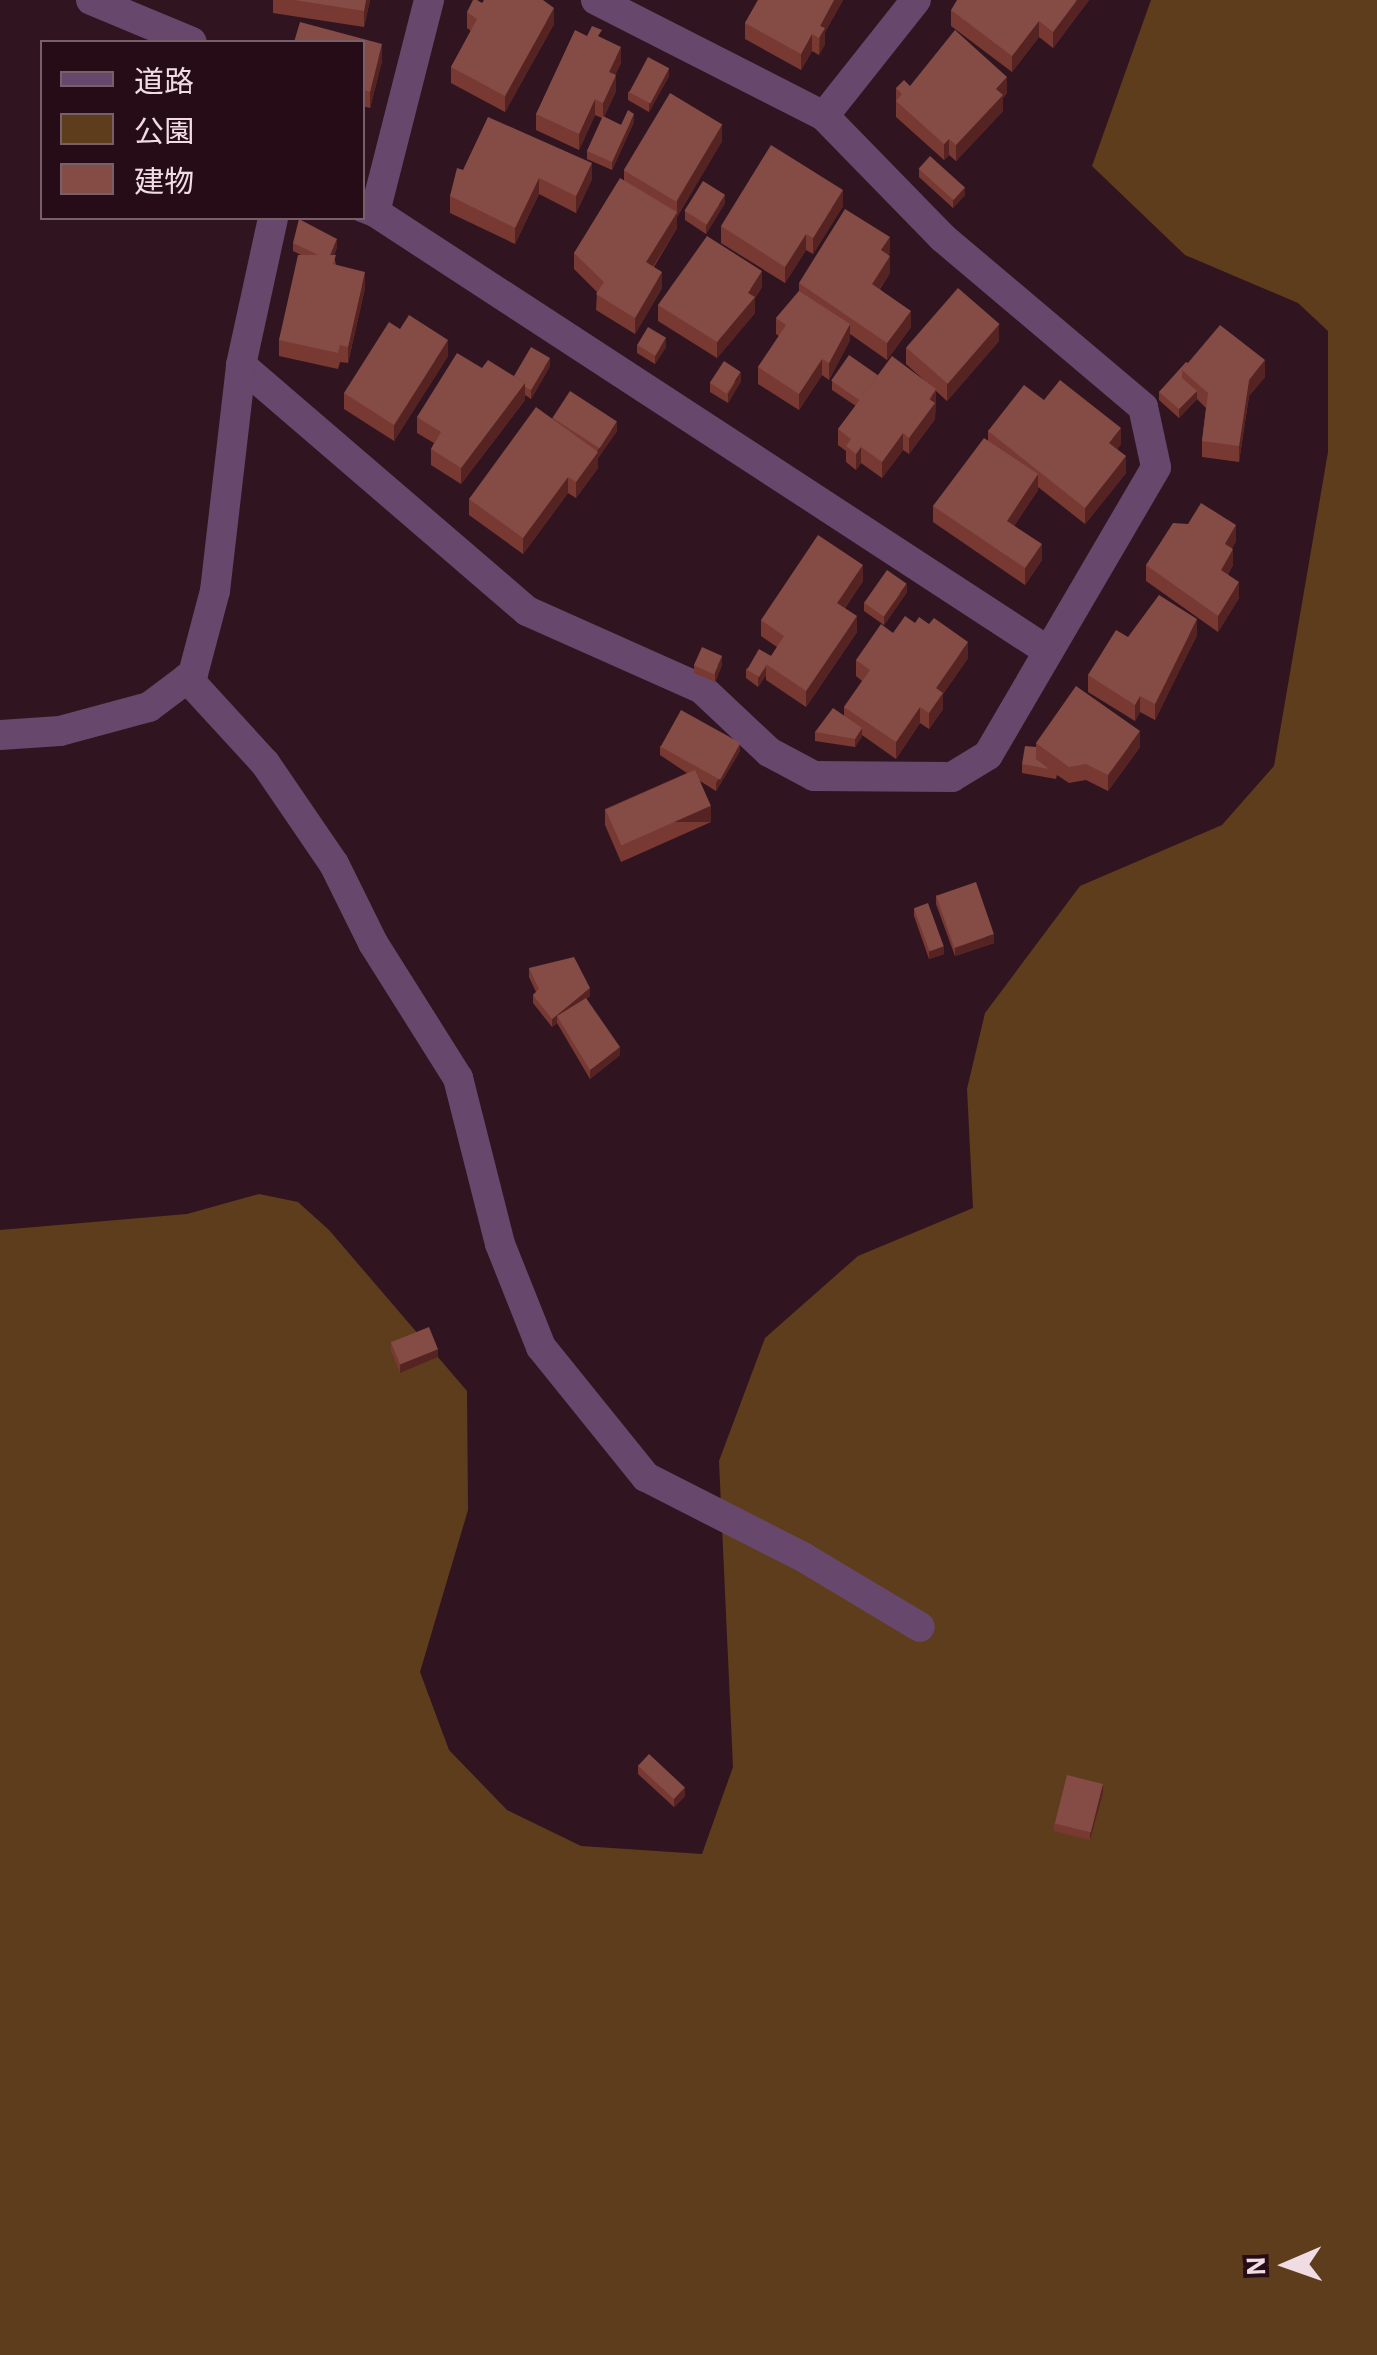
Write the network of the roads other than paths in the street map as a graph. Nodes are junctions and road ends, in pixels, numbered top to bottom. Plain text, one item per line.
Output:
1 (90, 0) edge
2 (429, 0) edge
3 (596, 0) edge
4 (916, 0) edge
5 (187, 40) edge
6 (824, 116) junction
7 (368, 209) edge
8 (273, 220) edge
9 (241, 365) junction
10 (1048, 650) junction
11 (187, 678) junction
12 (0, 734) edge
13 (920, 1627) dead end

1 - 5 street
2 - 7 street
3 - 6 street
4 - 6 street
6 - 10 street
7 - 10 street
8 - 9 street
9 - 10 street
9 - 11 street
11 - 12 street
11 - 13 street

